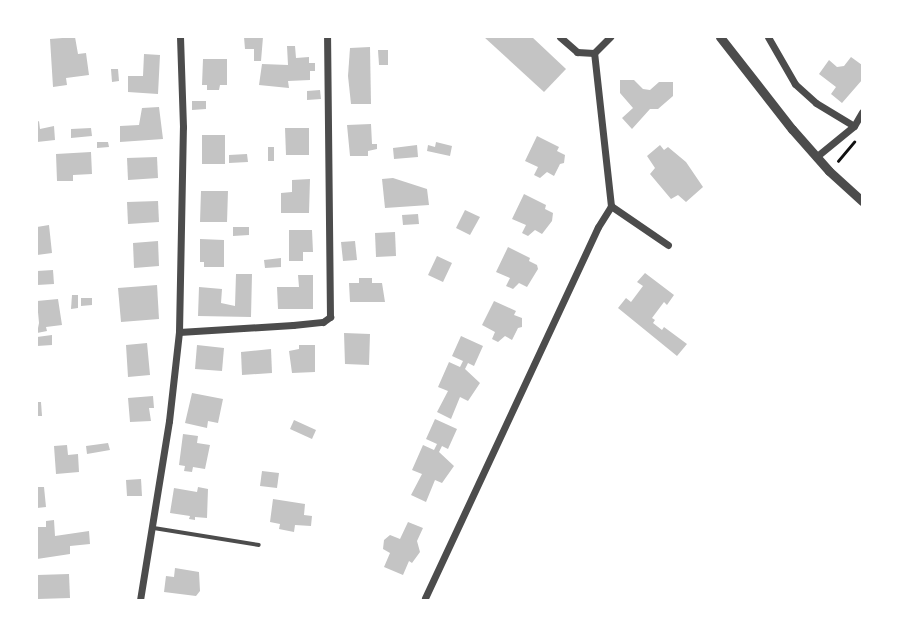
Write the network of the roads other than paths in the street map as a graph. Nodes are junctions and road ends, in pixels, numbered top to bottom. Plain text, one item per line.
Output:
1 (180, 37) edge
2 (327, 37) edge
3 (560, 37) edge
4 (610, 37) edge
5 (720, 37) edge
6 (768, 37) edge
7 (594, 53) junction
8 (862, 112) edge
9 (854, 126) junction
10 (816, 157) junction
11 (862, 201) edge
12 (611, 206) junction
13 (668, 245) dead end
14 (178, 332) junction
15 (151, 528) junction
16 (259, 545) dead end
17 (425, 598) dead end
18 (140, 600) edge

1 - 14 street
2 - 14 street
3 - 7 street
4 - 7 street
5 - 10 street
6 - 9 street
7 - 12 street
8 - 9 street
9 - 10 street
10 - 11 street
12 - 13 street
12 - 17 street
14 - 15 street
15 - 16 lane
15 - 18 street

